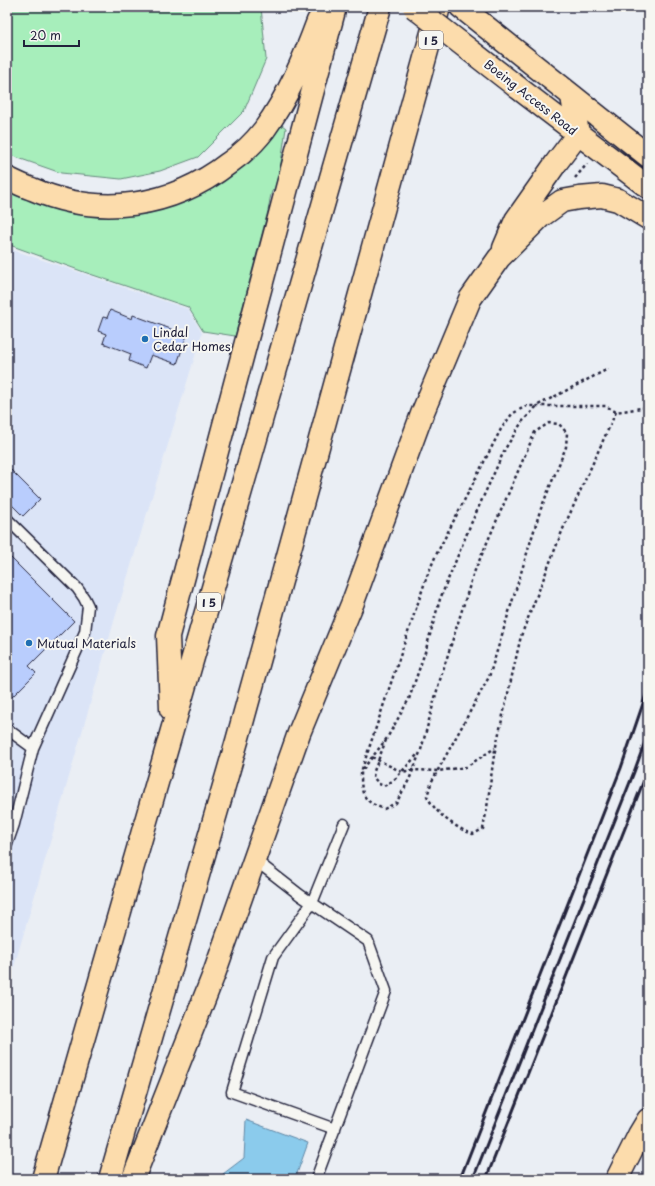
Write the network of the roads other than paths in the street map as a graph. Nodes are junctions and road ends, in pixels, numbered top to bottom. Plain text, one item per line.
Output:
1 (323, 7) edge
2 (335, 7) edge
3 (380, 7) edge
4 (414, 7) edge
5 (440, 7) edge
6 (461, 7) edge
7 (572, 96) junction
8 (578, 134) junction
9 (648, 156) edge
10 (7, 178) edge
11 (648, 187) edge
12 (648, 218) edge
13 (499, 258) junction
14 (7, 519) edge
15 (7, 729) edge
16 (172, 729) junction
17 (33, 748) junction
18 (344, 824) dead end
19 (7, 844) edge
20 (255, 860) junction
21 (312, 903) junction
22 (648, 1120) edge
23 (335, 1129) junction
24 (648, 1145) edge
25 (43, 1179) edge
26 (110, 1179) edge
27 (133, 1179) edge
28 (316, 1179) edge
29 (617, 1179) edge
30 (621, 1179) edge

1 - 10 highway
2 - 16 highway
3 - 16 highway, I 5
4 - 8 highway, Boeing Access Road, bridge
5 - 26 highway, I 5
6 - 7 highway
7 - 8 highway
7 - 9 highway
8 - 11 highway, Boeing Access Road
8 - 13 highway
12 - 13 highway
13 - 20 highway
14 - 17 lane
15 - 17 lane
16 - 25 highway, I 5
17 - 19 lane
18 - 21 lane
20 - 21 lane
20 - 27 highway
21 - 23 lane
21 - 23 lane
22 - 29 highway
23 - 28 lane
24 - 30 highway

